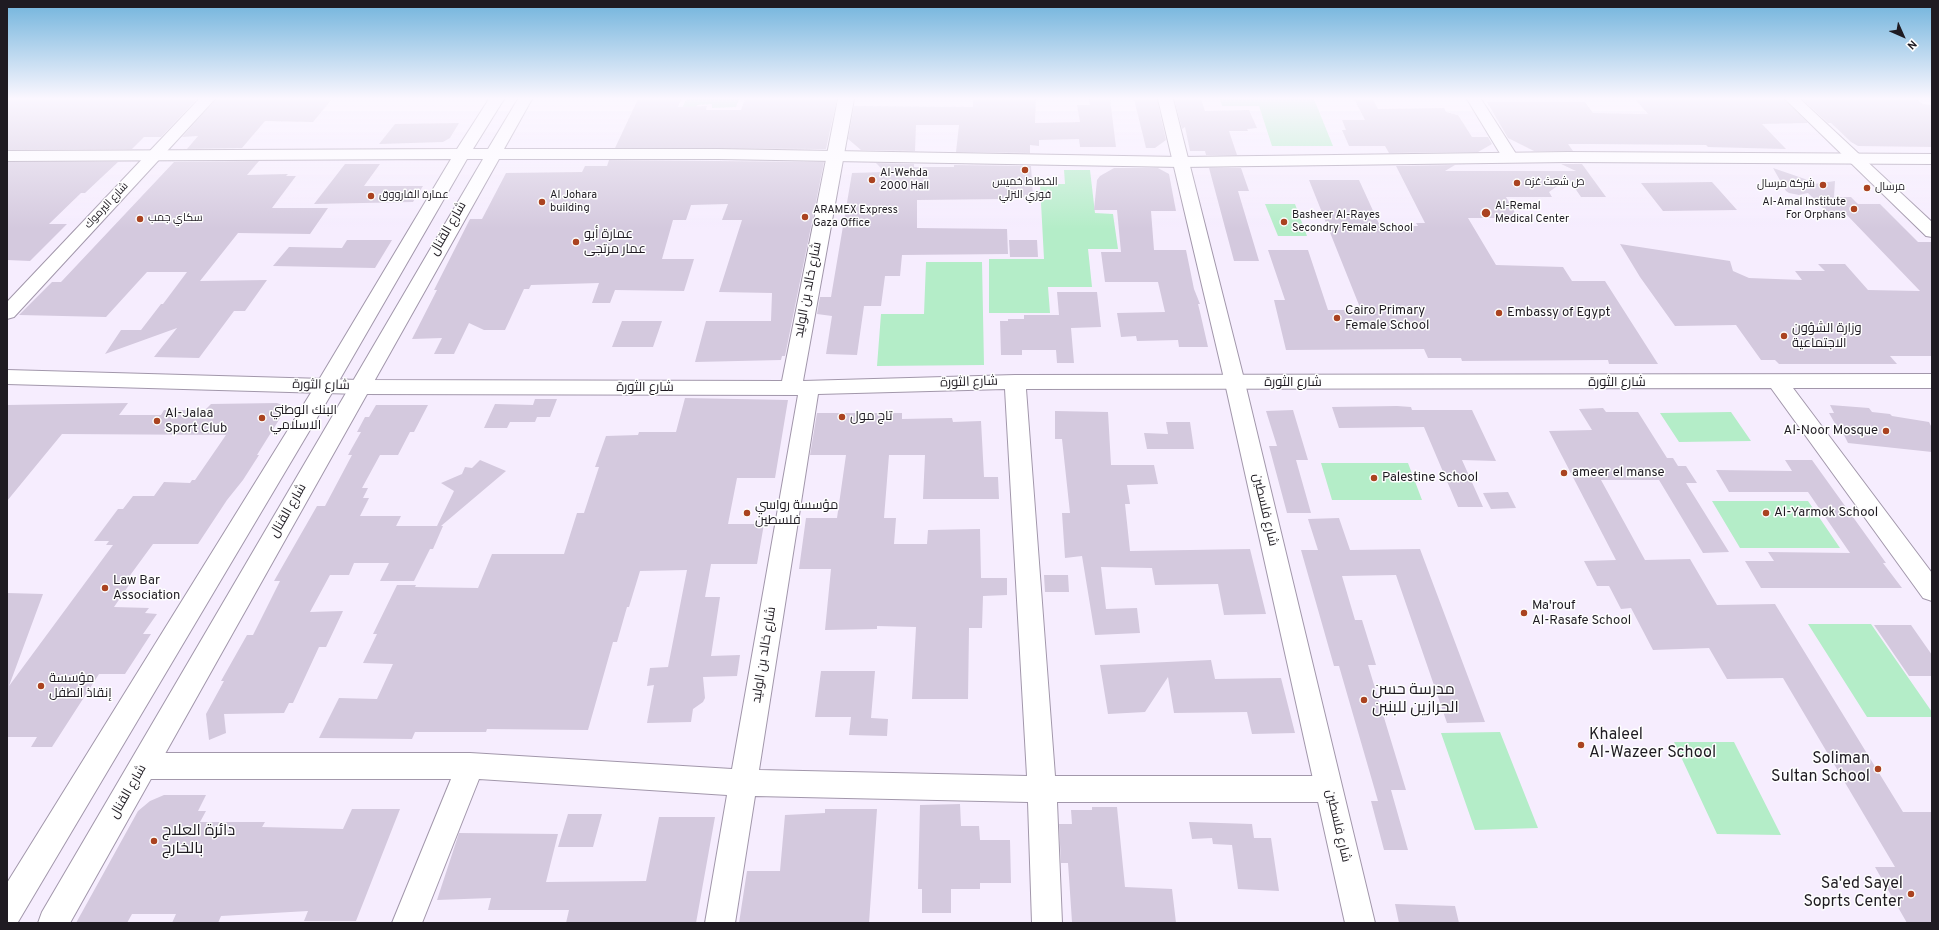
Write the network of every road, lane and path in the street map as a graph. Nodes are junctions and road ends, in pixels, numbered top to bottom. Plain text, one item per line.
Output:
1 (167, 142) edge
2 (469, 142) edge
3 (499, 142) edge
4 (838, 142) edge
5 (1176, 142) edge
6 (1501, 142) edge
7 (1839, 142) edge
8 (462, 154) junction
9 (492, 154) junction
10 (7, 156) edge
11 (154, 156) junction
12 (835, 157) junction
13 (1510, 157) junction
14 (1857, 159) junction
15 (1932, 159) edge
16 (1181, 162) junction
17 (1932, 232) edge
18 (7, 313) edge
19 (7, 377) edge
20 (1932, 381) edge
21 (1015, 382) junction
22 (1235, 383) junction
23 (1778, 383) junction
24 (326, 386) junction
25 (360, 387) junction
26 (800, 388) junction
27 (1932, 591) edge
28 (144, 766) junction
29 (470, 766) junction
30 (744, 783) junction
31 (1042, 789) junction
32 (1328, 789) junction
33 (7, 911) edge
34 (53, 923) edge
35 (407, 923) edge
36 (720, 923) edge
37 (1047, 923) edge
38 (1360, 923) edge

1 - 11 street, شارع اليرموك
2 - 8 street, شارع القنال
3 - 9 street, شارع القنال
4 - 12 street, شارع خالد بن الوليد
5 - 16 street, شارع فلسطين
6 - 13 street
7 - 14 street
8 - 9 street
8 - 11 street
8 - 24 street, شارع القنال
9 - 12 street
9 - 25 street, شارع القنال
10 - 11 street
11 - 18 street, شارع اليرموك
12 - 16 street
12 - 26 street, شارع خالد بن الوليد
13 - 14 street
13 - 16 street
14 - 15 street
14 - 17 street
16 - 22 street, شارع فلسطين
19 - 24 street, شارع الثورة
20 - 23 street, شارع الثورة
21 - 22 street, شارع الثورة
21 - 26 street, شارع الثورة
21 - 31 street
22 - 23 street, شارع الثورة
22 - 32 street, شارع فلسطين
23 - 27 street
24 - 25 street, شارع الثورة
24 - 33 street, شارع القنال
25 - 26 street, شارع الثورة
25 - 28 street, شارع القنال
26 - 30 street, شارع خالد بن الوليد
28 - 29 street
28 - 34 street, شارع القنال
29 - 30 street
29 - 35 street
30 - 31 street
30 - 36 street, شارع خالد بن الوليد
31 - 32 street
31 - 37 street
32 - 38 street, شارع فلسطين

